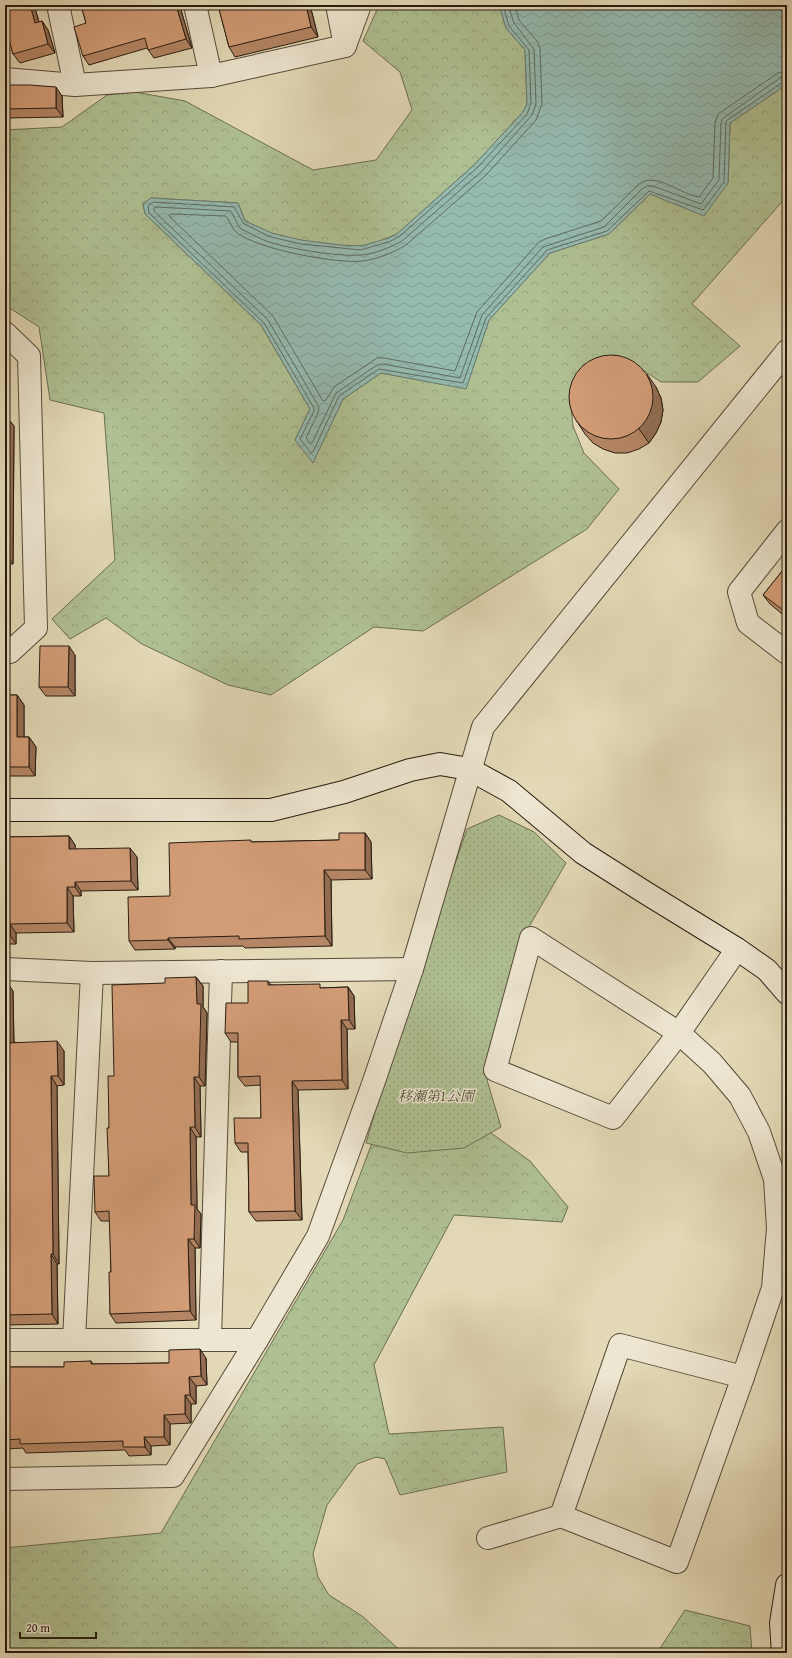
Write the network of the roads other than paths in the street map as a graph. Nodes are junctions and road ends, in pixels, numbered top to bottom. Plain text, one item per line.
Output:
1 (58, 5) edge
2 (195, 5) edge
3 (337, 5) edge
4 (360, 5) edge
5 (345, 46) junction
6 (211, 76) junction
7 (5, 79) edge
8 (76, 85) junction
9 (5, 333) edge
10 (787, 351) edge
11 (787, 531) edge
12 (5, 652) edge
13 (787, 653) edge
14 (469, 769) junction
15 (5, 810) edge
16 (737, 949) junction
17 (412, 968) junction
18 (5, 969) edge
19 (221, 971) junction
20 (92, 973) junction
21 (787, 993) edge
22 (679, 1033) junction
23 (780, 1290) edge
24 (5, 1340) edge
25 (74, 1340) junction
26 (210, 1340) junction
27 (257, 1340) junction
28 (743, 1377) junction
29 (5, 1479) edge
30 (561, 1516) junction
31 (488, 1538) dead end
32 (787, 1585) edge
33 (783, 1653) edge

1 - 8 street
2 - 6 street
3 - 5 street
4 - 5 street
5 - 6 street
6 - 8 street
7 - 8 street
9 - 12 street
10 - 14 street
11 - 13 street
14 - 15 street
14 - 16 street
14 - 17 street
16 - 21 street
16 - 22 street
17 - 19 street
17 - 27 street
18 - 20 street
19 - 20 street
19 - 26 street
20 - 25 street
22 - 22 street
22 - 23 street
23 - 28 street
24 - 25 street
25 - 26 street
26 - 27 street
27 - 29 street
28 - 30 street
28 - 30 street
30 - 31 street
32 - 33 street

